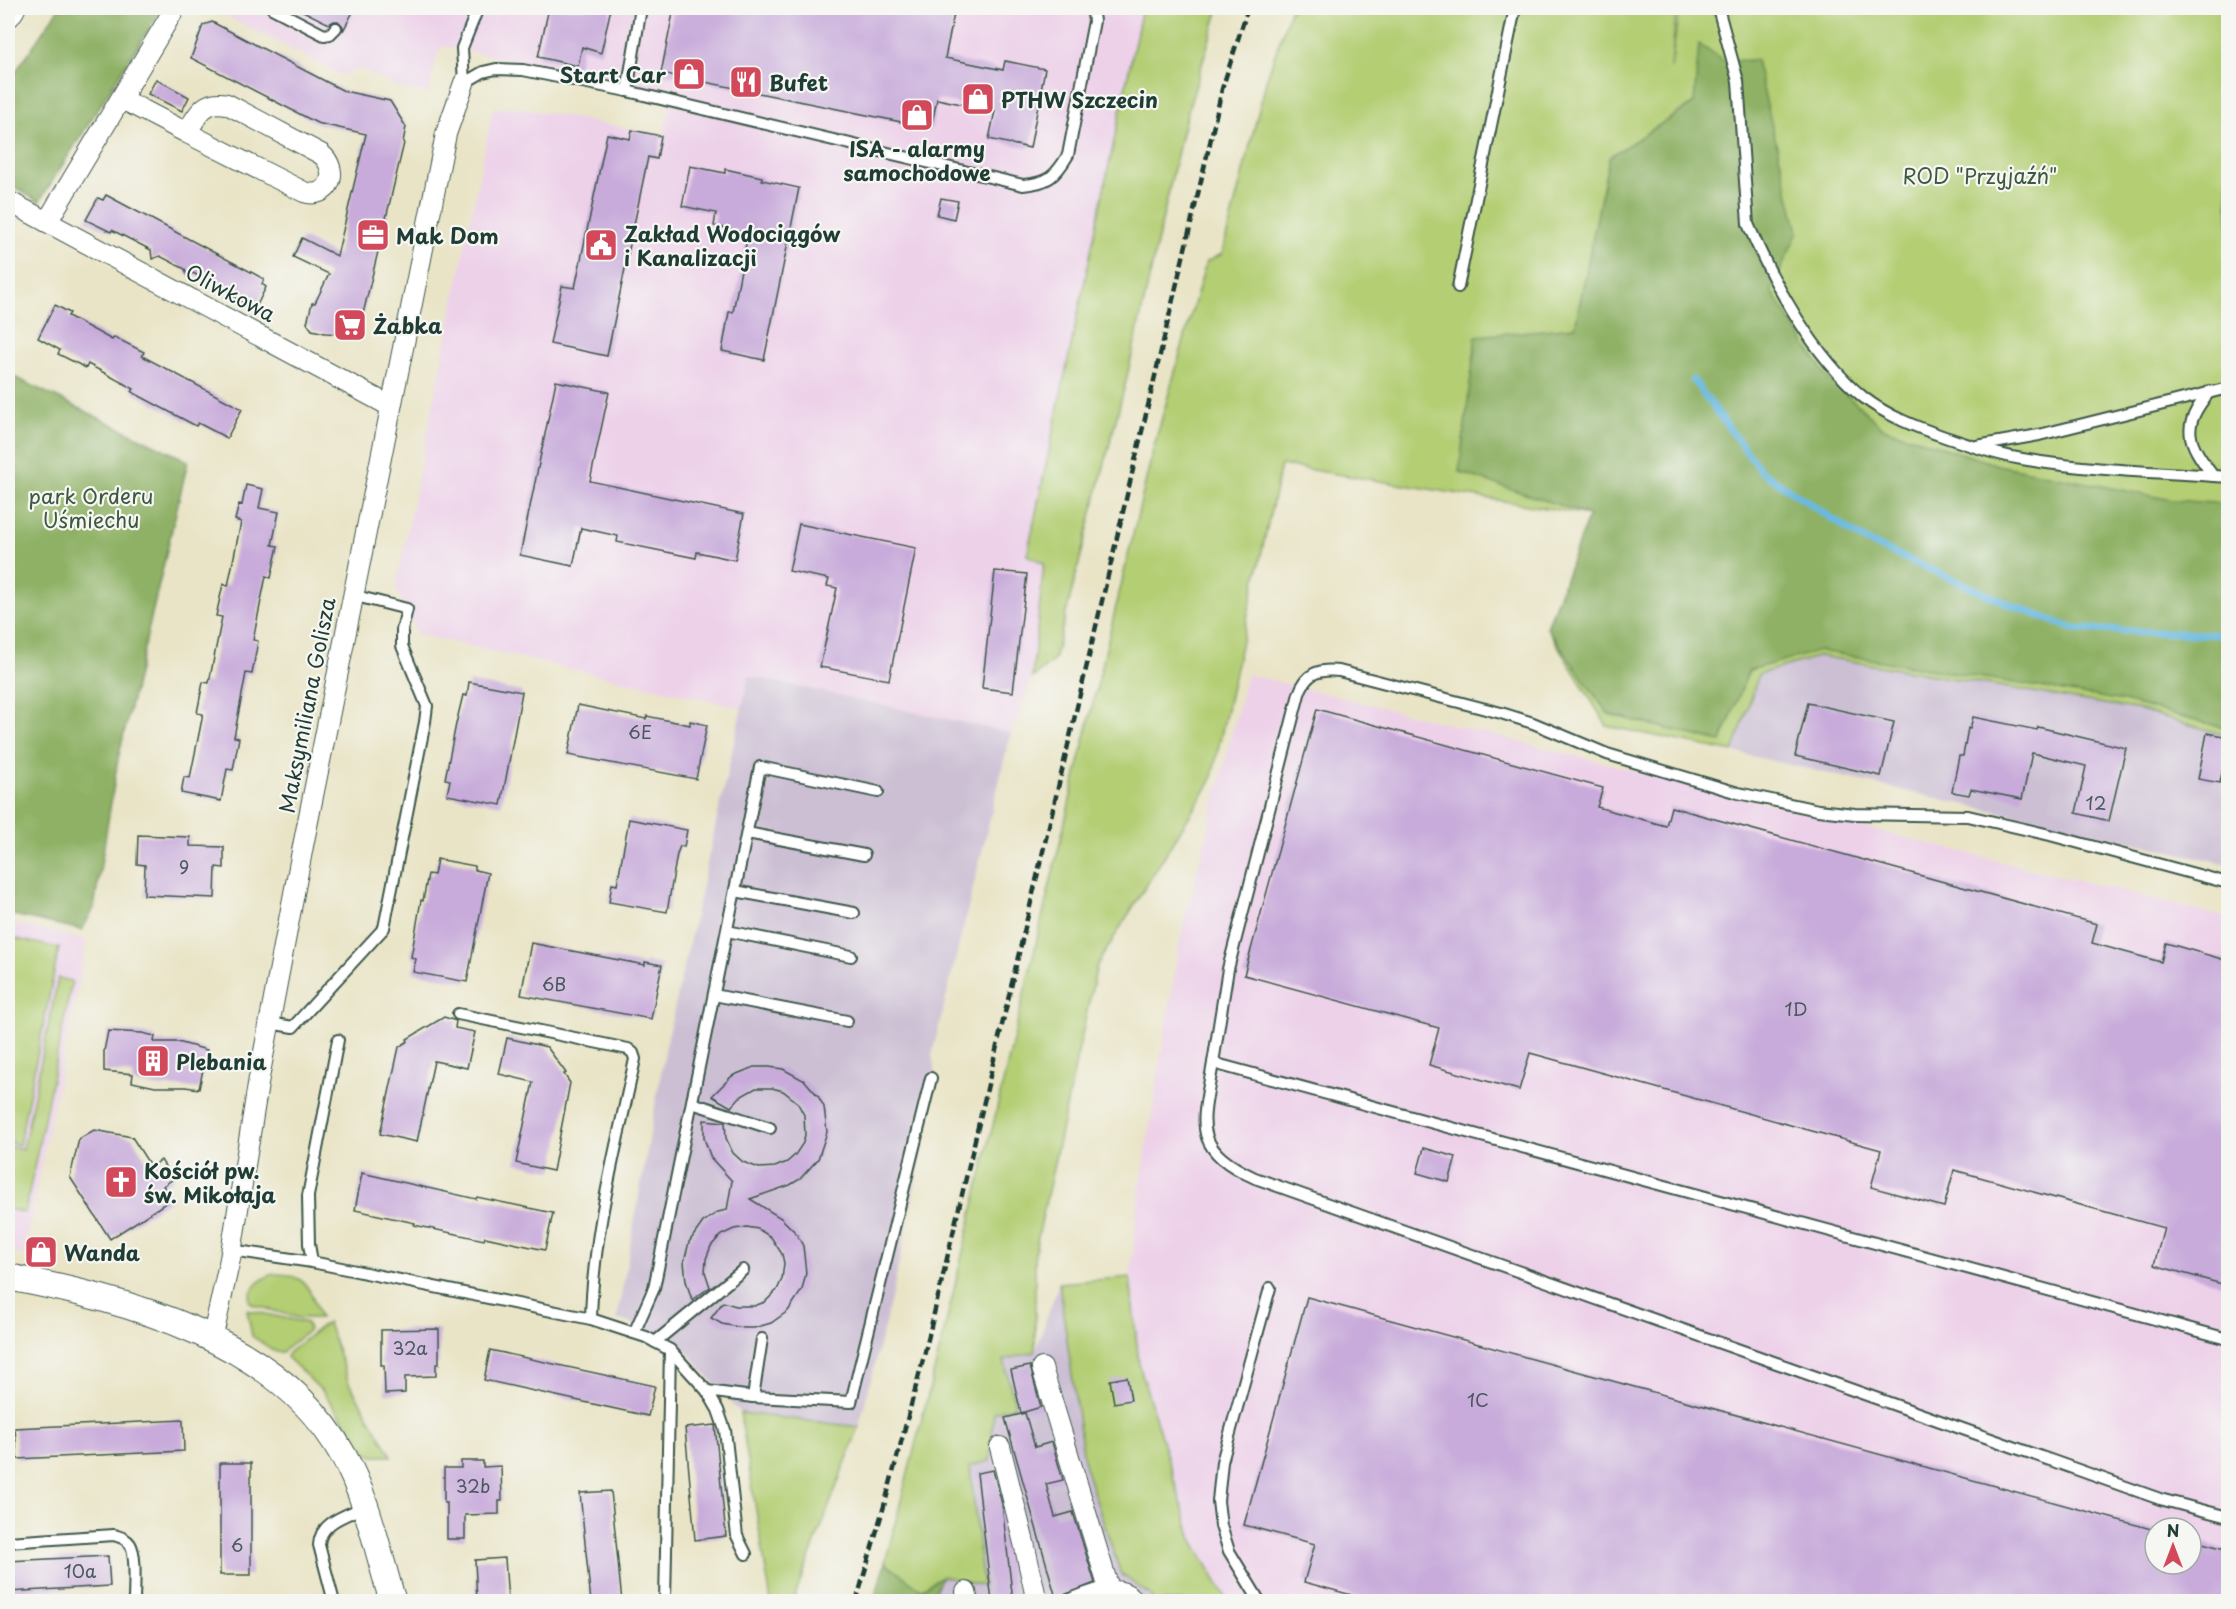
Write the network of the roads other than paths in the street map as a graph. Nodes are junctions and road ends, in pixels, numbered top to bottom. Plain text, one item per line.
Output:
1 (12, 8) edge
2 (175, 8) edge
3 (478, 8) edge
4 (641, 8) edge
5 (1092, 8) edge
6 (1515, 8) edge
7 (1719, 8) edge
8 (278, 9) edge
9 (306, 13) dead end
10 (8, 14) edge
11 (321, 20) dead end
12 (301, 23) junction
13 (336, 28) dead end
14 (320, 33) junction
15 (464, 83) junction
16 (627, 91) junction
17 (122, 99) junction
18 (187, 133) junction
19 (8, 201) edge
20 (47, 222) junction
21 (1458, 287) dead end
22 (2229, 388) edge
23 (2210, 391) junction
24 (390, 406) junction
25 (1972, 446) junction
26 (2213, 476) junction
27 (2229, 477) edge
28 (352, 595) junction
29 (878, 792) dead end
30 (747, 832) junction
31 (864, 855) dead end
32 (2229, 883) edge
33 (735, 891) junction
34 (854, 913) dead end
35 (727, 932) junction
36 (851, 956) dead end
37 (714, 995) junction
38 (458, 1014) dead end
39 (847, 1021) dead end
40 (269, 1023) junction
41 (338, 1040) dead end
42 (1213, 1063) junction
43 (931, 1078) dead end
44 (692, 1103) junction
45 (770, 1128) dead end
46 (231, 1250) junction
47 (312, 1262) junction
48 (743, 1270) dead end
49 (8, 1277) edge
50 (1270, 1288) dead end
51 (591, 1319) junction
52 (634, 1333) junction
53 (762, 1339) dead end
54 (2229, 1339) edge
55 (212, 1340) junction
56 (656, 1342) junction
57 (670, 1350) junction
58 (1042, 1368) dead end
59 (707, 1391) junction
60 (753, 1397) junction
61 (999, 1447) dead end
62 (364, 1507) junction
63 (2229, 1517) edge
64 (8, 1542) edge
65 (746, 1554) dead end
66 (1112, 1596) edge
67 (134, 1602) edge
68 (334, 1602) edge
69 (393, 1602) edge
70 (665, 1602) edge
71 (1037, 1602) edge
72 (1076, 1602) edge
73 (1136, 1602) edge
74 (1260, 1602) edge

1 - 10 street
2 - 17 street
3 - 15 lane
4 - 16 lane
5 - 16 lane
6 - 21 lane
7 - 25 lane
8 - 12 lane
9 - 12 lane
11 - 14 lane
12 - 14 lane
13 - 14 lane
15 - 16 lane
15 - 24 street, Maksymiliana Golisza
17 - 18 street
17 - 20 street
18 - 18 street
19 - 20 street, Oliwkowa
20 - 24 street, Oliwkowa
22 - 23 lane
23 - 25 lane
23 - 26 lane
24 - 28 street, Maksymiliana Golisza
25 - 26 lane
26 - 27 lane
28 - 40 street, Maksymiliana Golisza
28 - 40 lane
29 - 30 lane
30 - 31 lane
30 - 33 lane
32 - 42 lane
33 - 34 lane
33 - 35 lane
35 - 36 lane
35 - 37 lane
37 - 39 lane
37 - 44 lane
38 - 51 lane
40 - 46 street, Maksymiliana Golisza
41 - 47 lane
42 - 54 lane
42 - 63 lane
43 - 60 lane
44 - 45 lane
44 - 52 lane
46 - 47 lane
46 - 55 street, Maksymiliana Golisza
47 - 51 lane
48 - 56 lane
49 - 55 street
50 - 74 lane
51 - 52 lane
52 - 56 lane
53 - 60 lane
55 - 62 street
56 - 57 lane
57 - 59 lane
57 - 70 lane
58 - 66 street
59 - 60 lane
59 - 65 lane
61 - 71 street
62 - 68 lane
62 - 69 street
64 - 67 lane
66 - 72 street
66 - 73 street

